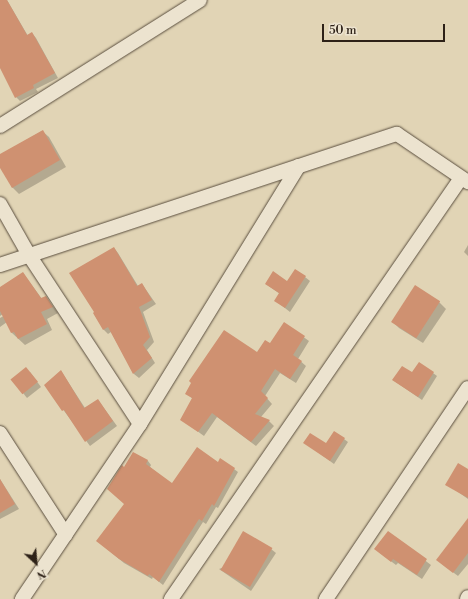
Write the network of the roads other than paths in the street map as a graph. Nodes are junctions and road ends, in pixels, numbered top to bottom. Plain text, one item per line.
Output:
1 (200, 0) edge
2 (0, 126) edge
3 (299, 166) junction
4 (464, 180) edge
5 (0, 204) edge
6 (29, 255) junction
7 (0, 265) edge
8 (468, 388) edge
9 (140, 424) junction
10 (0, 433) edge
11 (66, 535) junction
12 (22, 599) edge
13 (171, 599) edge
14 (326, 599) edge

1 - 2 street
3 - 4 street
3 - 6 street
3 - 9 street
4 - 13 street
5 - 6 street
6 - 7 street
6 - 9 street
8 - 14 street
9 - 11 street
10 - 11 street
11 - 12 street

